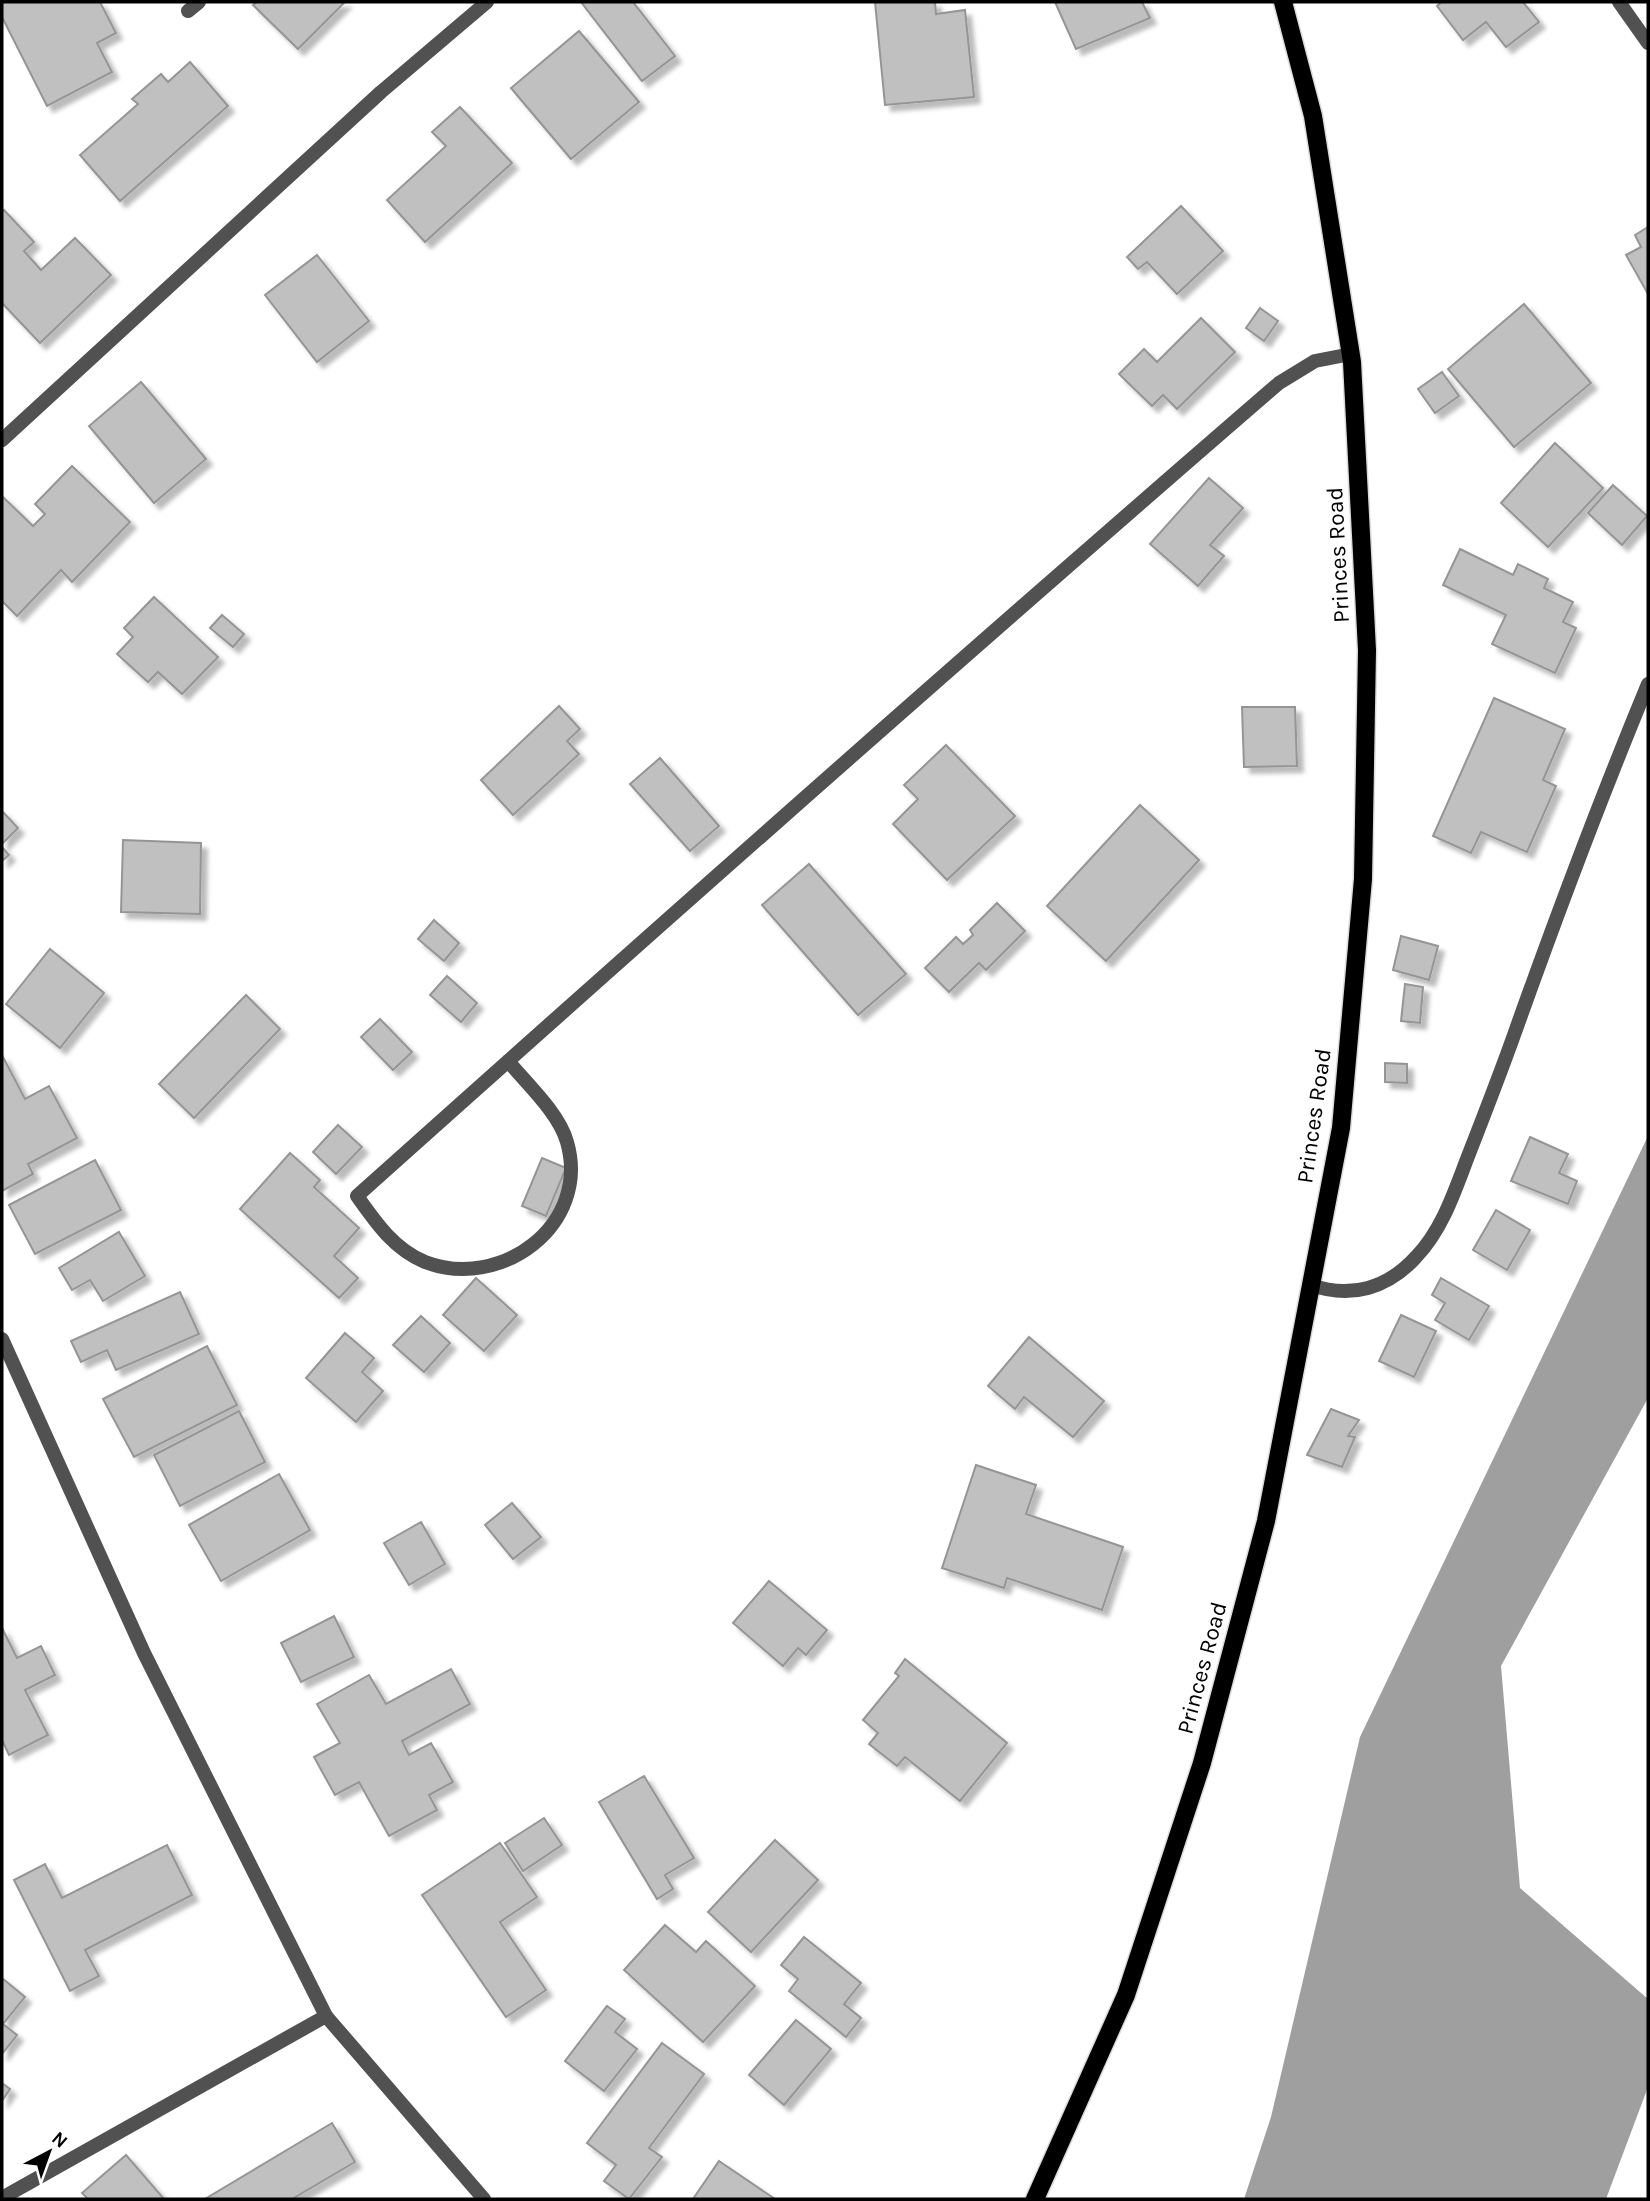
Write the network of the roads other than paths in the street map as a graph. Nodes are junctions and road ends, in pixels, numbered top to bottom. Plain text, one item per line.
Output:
1 (486, 2) edge
2 (1283, 2) edge
3 (1619, 2) edge
4 (1648, 43) edge
5 (1351, 354) junction
6 (2, 440) edge
7 (1648, 684) edge
8 (508, 1061) junction
9 (1311, 1285) junction
10 (2, 1339) edge
11 (326, 2016) junction
12 (2, 2198) edge
13 (484, 2199) edge
14 (1035, 2199) edge

1 - 6 street
2 - 5 main road, Princes Road
3 - 4 street
5 - 8 street
5 - 9 main road, Princes Road
7 - 9 street
8 - 8 street
9 - 14 main road, Princes Road
10 - 11 street
11 - 12 street
11 - 13 street

